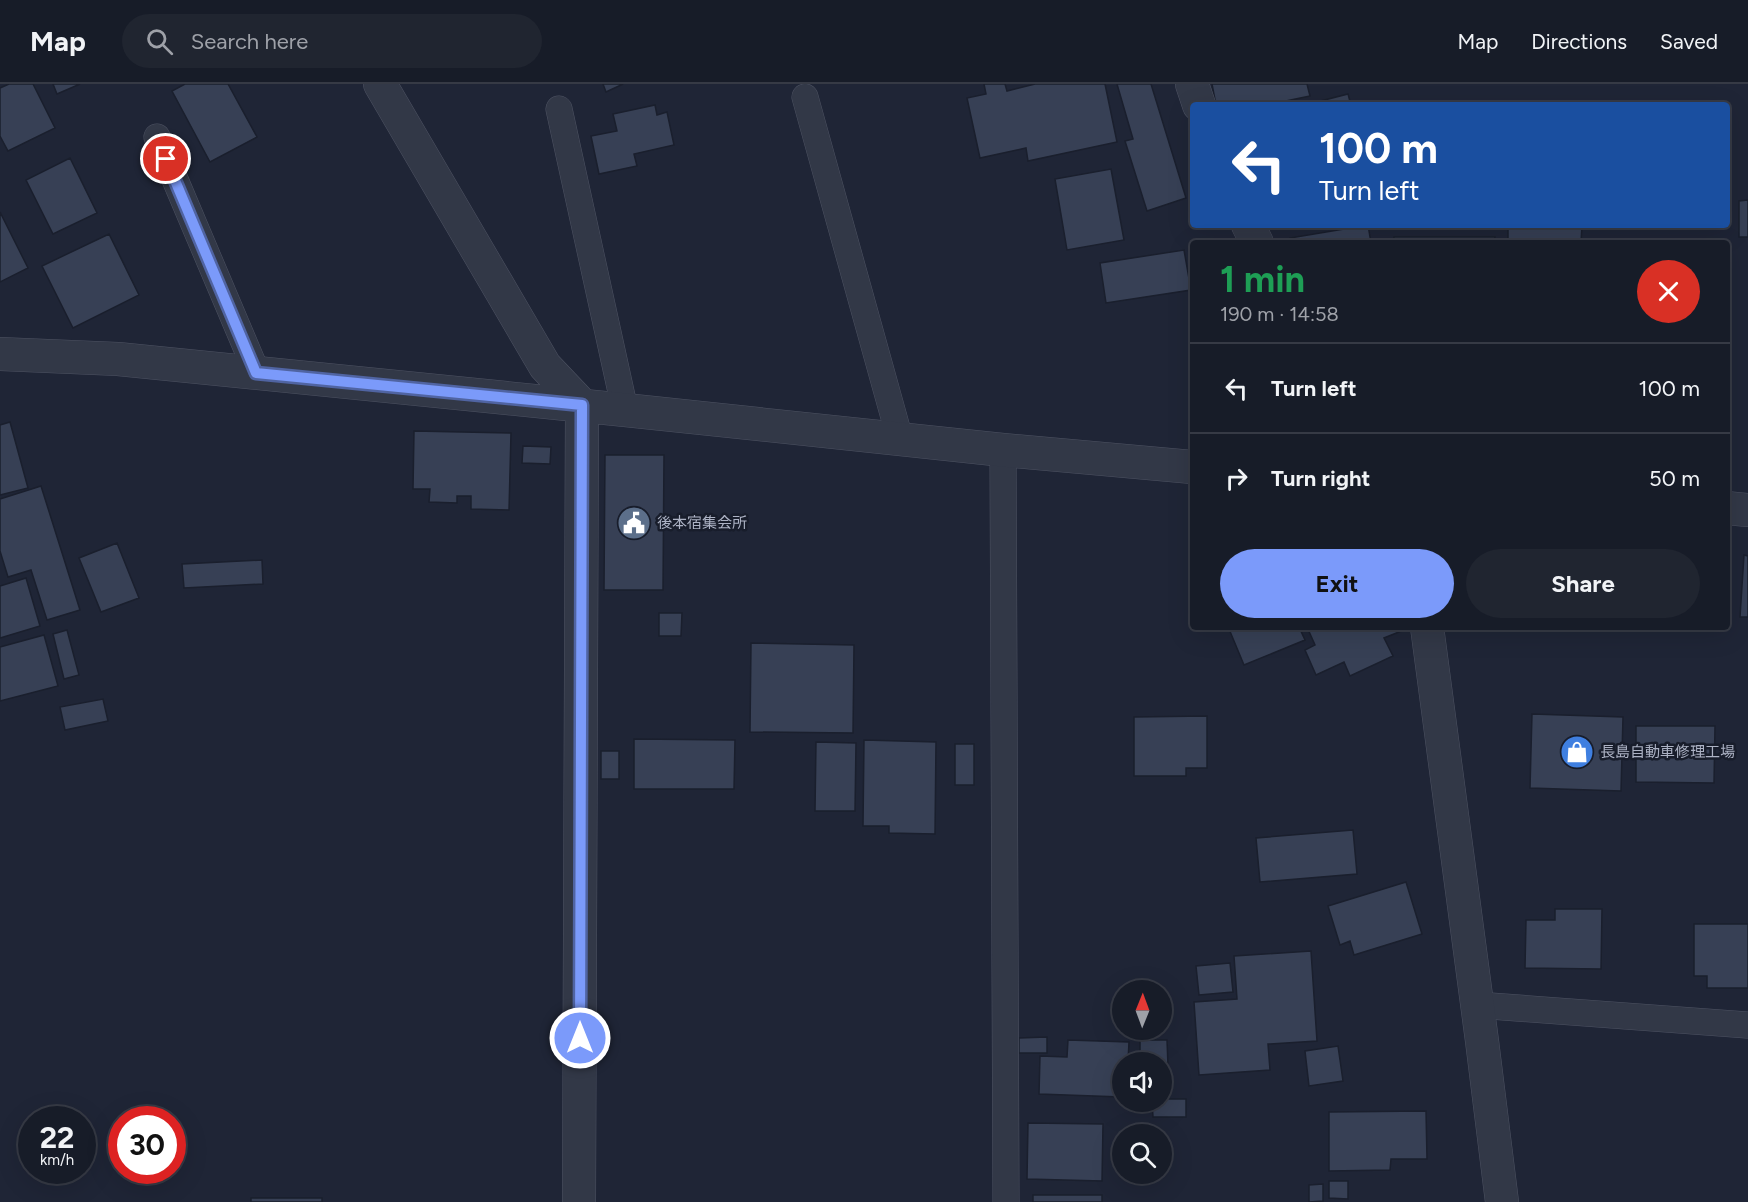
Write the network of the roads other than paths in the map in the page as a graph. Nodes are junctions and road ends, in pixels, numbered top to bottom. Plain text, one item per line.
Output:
1 (380, 84) edge
2 (1192, 84) edge
3 (806, 96) dead end
4 (1198, 102) edge
5 (559, 109) dead end
6 (158, 137) dead end
7 (0, 354) edge
8 (256, 373) junction
9 (582, 405) junction
10 (625, 410) junction
11 (900, 439) junction
12 (1003, 450) junction
13 (1190, 467) edge
14 (1730, 508) edge
15 (1748, 510) edge
16 (1427, 630) edge
17 (1477, 1005) junction
18 (1747, 1025) edge
19 (579, 1202) edge
20 (1006, 1202) edge
21 (1502, 1202) edge

1 - 9 street
2 - 4 street
3 - 11 lane
5 - 10 lane
6 - 8 lane
7 - 8 street
8 - 9 street
9 - 10 street
9 - 19 street
10 - 11 street
11 - 12 street
12 - 13 street
12 - 20 lane
14 - 15 street
16 - 17 street
17 - 18 lane
17 - 21 street

